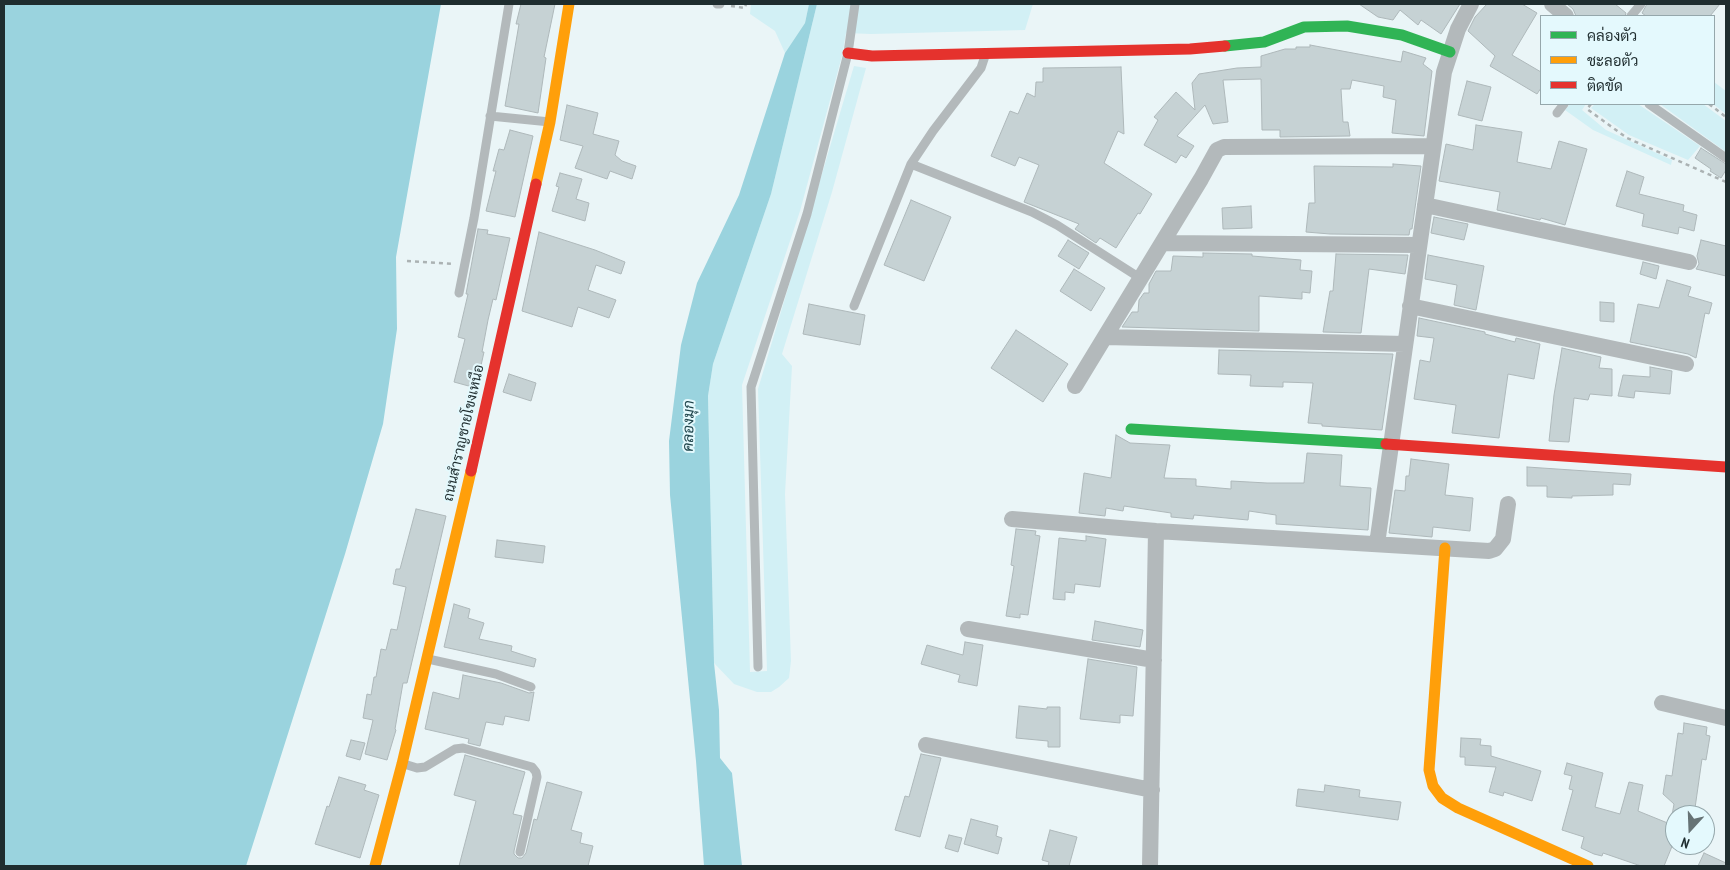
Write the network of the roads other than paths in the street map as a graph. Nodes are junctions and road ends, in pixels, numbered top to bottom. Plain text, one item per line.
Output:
1 (510, 4) edge
2 (569, 4) edge
3 (855, 4) edge
4 (1471, 4) edge
5 (1552, 4) edge
6 (1640, 4) edge
7 (1565, 15) edge
8 (1632, 15) edge
9 (1450, 52) junction
10 (848, 53) junction
11 (986, 54) junction
12 (1563, 105) edge
13 (1650, 105) edge
14 (1557, 113) dead end
15 (490, 116) junction
16 (550, 122) junction
17 (1433, 146) junction
18 (1726, 158) edge
19 (911, 164) junction
20 (1425, 205) junction
21 (1162, 243) junction
22 (1419, 245) junction
23 (1689, 262) dead end
24 (1140, 278) junction
25 (459, 293) dead end
26 (854, 306) dead end
27 (1410, 306) junction
28 (1105, 337) junction
29 (1404, 344) junction
30 (1686, 364) dead end
31 (1075, 386) dead end
32 (1130, 430) dead end
33 (1391, 444) junction
34 (1726, 467) edge
35 (1508, 504) dead end
36 (1012, 519) dead end
37 (1156, 532) junction
38 (1377, 544) junction
39 (1445, 548) junction
40 (968, 630) dead end
41 (427, 658) junction
42 (1154, 660) junction
43 (758, 667) dead end
44 (531, 686) dead end
45 (1662, 703) dead end
46 (1726, 718) edge
47 (926, 746) dead end
48 (402, 764) junction
49 (1152, 790) junction
50 (520, 852) dead end
51 (376, 866) edge
52 (1150, 866) edge
53 (1588, 866) edge

1 - 15 lane
2 - 16 street, ถนนสำราญชายโขงเหนือ
3 - 10 lane
4 - 9 street
5 - 7 street
6 - 8 lane
9 - 11 street
9 - 17 street
10 - 11 street
10 - 43 lane
11 - 19 lane
12 - 14 lane
13 - 18 lane
15 - 16 lane
15 - 25 lane
16 - 41 street, ถนนสำราญชายโขงเหนือ
17 - 20 street
17 - 21 street
19 - 24 lane
19 - 26 lane
20 - 22 street
20 - 23 street
21 - 22 street
21 - 24 street
22 - 27 street
24 - 28 street
27 - 29 street
27 - 30 street
28 - 29 street
28 - 31 street
29 - 33 street
32 - 33 street
33 - 34 street
33 - 38 street
35 - 39 street
36 - 37 street
37 - 38 street
37 - 42 street
38 - 39 street
39 - 53 street
40 - 42 street
41 - 44 lane
41 - 48 street, ถนนสำราญชายโขงเหนือ
42 - 49 street
45 - 46 street
47 - 49 street
48 - 50 lane
48 - 51 street, ถนนสำราญชายโขงเหนือ
49 - 52 street

